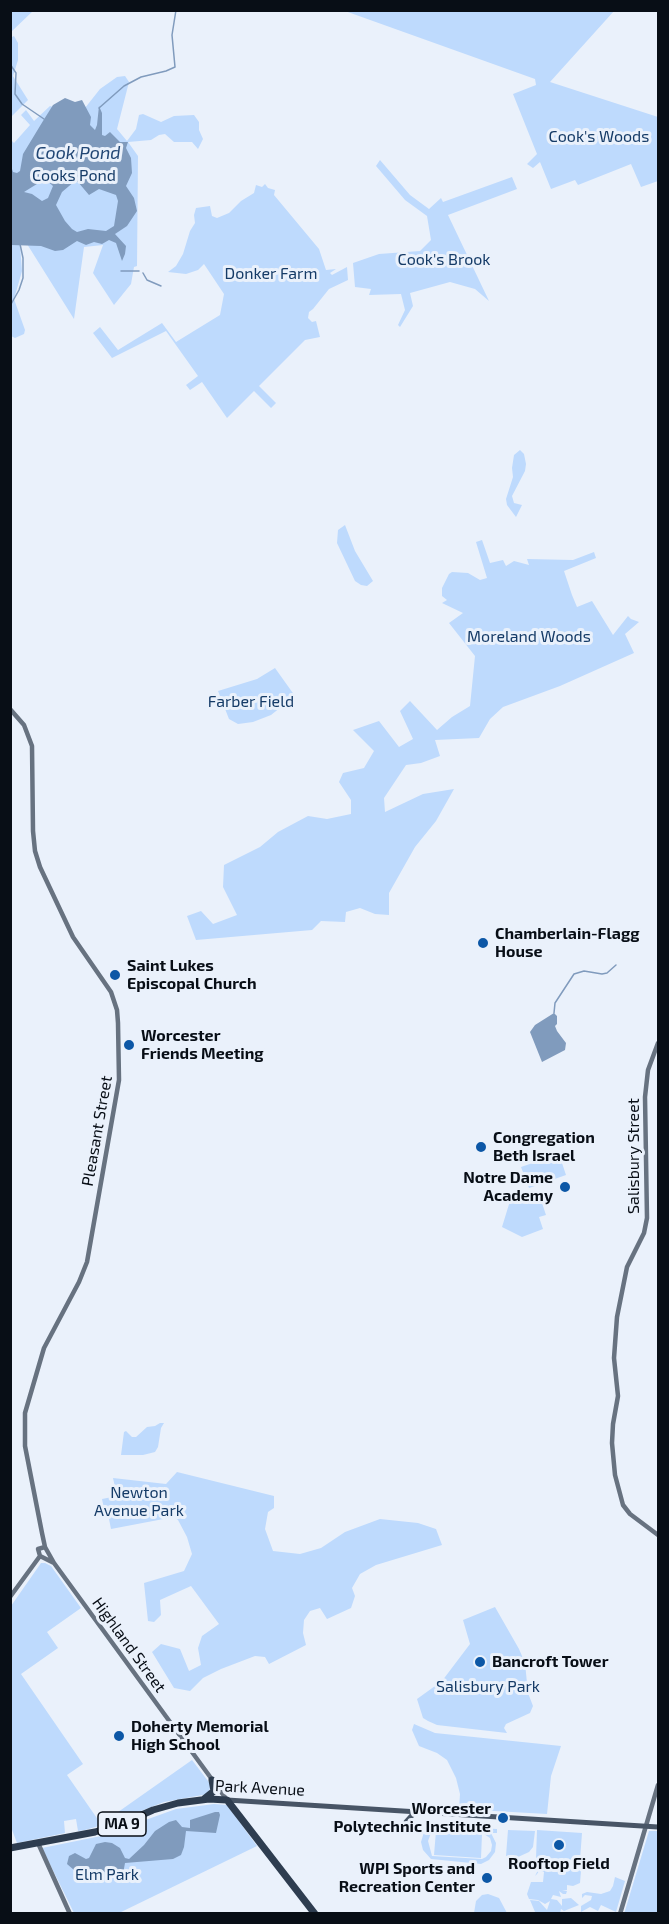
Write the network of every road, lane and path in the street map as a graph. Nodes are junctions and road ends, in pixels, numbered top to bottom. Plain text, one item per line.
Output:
1 (10, 709) edge
2 (658, 1043) edge
3 (658, 1535) edge
4 (45, 1548) junction
5 (42, 1556) junction
6 (54, 1563) junction
7 (10, 1598) edge
8 (212, 1780) junction
9 (658, 1785) edge
10 (204, 1799) junction
11 (227, 1800) junction
12 (415, 1812) junction
13 (646, 1827) junction
14 (658, 1827) edge
15 (406, 1828) dead end
16 (38, 1843) junction
17 (10, 1848) edge
18 (70, 1914) edge
19 (315, 1914) edge
20 (620, 1914) edge

1 - 4 main road, Pleasant Street
2 - 3 main road, Salisbury Street
4 - 5 main road
4 - 5 main road
4 - 6 main road, Highland Street
5 - 6 main road, Highland Street
5 - 7 main road
6 - 8 main road, Highland Street
8 - 10 highway
8 - 11 main road, Highland Street
9 - 13 main road
10 - 11 highway, Park Avenue / MA 9
10 - 16 highway, Park Avenue / MA 9
11 - 12 main road, Park Avenue
11 - 19 highway, Highland Street
12 - 13 main road, Park Avenue
12 - 15 main road
13 - 14 main road, Park Avenue
13 - 20 main road
16 - 17 highway, Park Avenue / MA 9
16 - 18 main road

